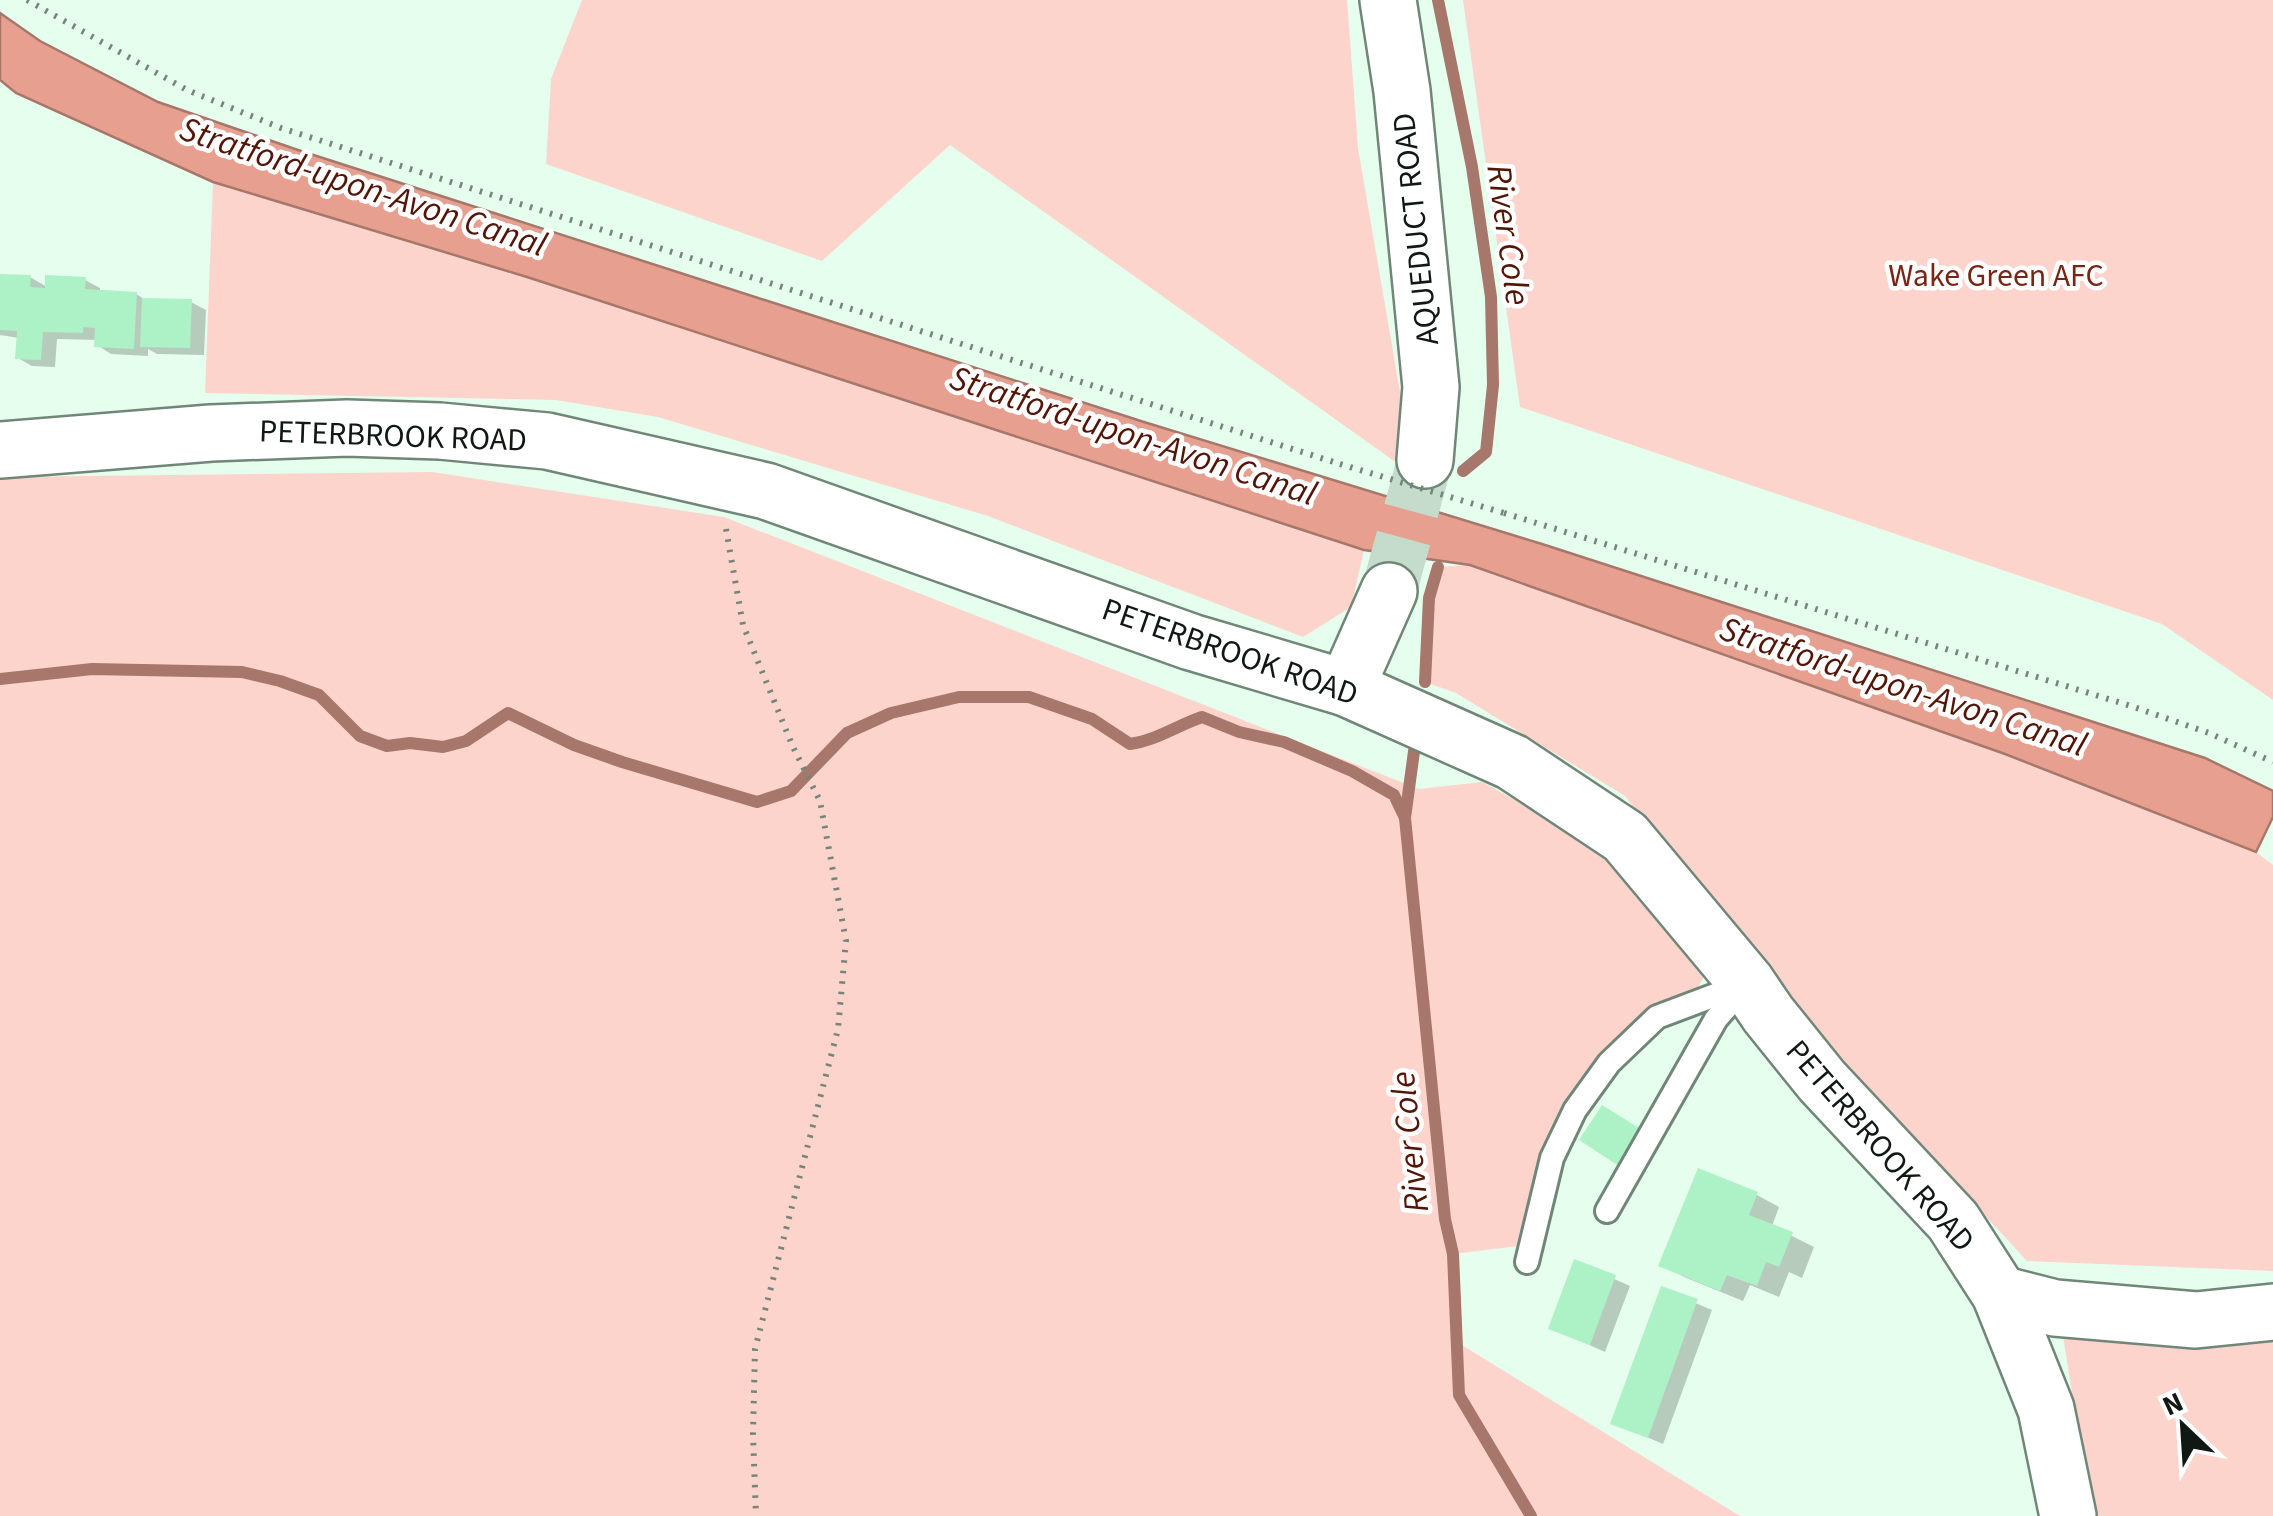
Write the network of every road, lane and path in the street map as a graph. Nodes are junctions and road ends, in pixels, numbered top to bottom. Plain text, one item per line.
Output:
1 (27, 0) edge
2 (1388, 0) edge
3 (0, 450) edge
4 (1425, 460) tunnel mouth
5 (727, 483) junction
6 (1389, 590) tunnel mouth
7 (1346, 688) junction
8 (2273, 762) edge
9 (1747, 983) junction
10 (1607, 1211) dead end
11 (1528, 1262) dead end
12 (2000, 1294) junction
13 (2273, 1312) edge
14 (756, 1516) edge
15 (2068, 1516) edge

1 - 8 path, bridge
2 - 4 street, AQUEDUCT ROAD
3 - 5 street, PETERBROOK ROAD
5 - 7 street, PETERBROOK ROAD
5 - 14 path
6 - 7 street
7 - 9 street, PETERBROOK ROAD
9 - 10 lane
9 - 11 lane
9 - 12 street, PETERBROOK ROAD
12 - 13 street
12 - 15 street, PETERBROOK ROAD

